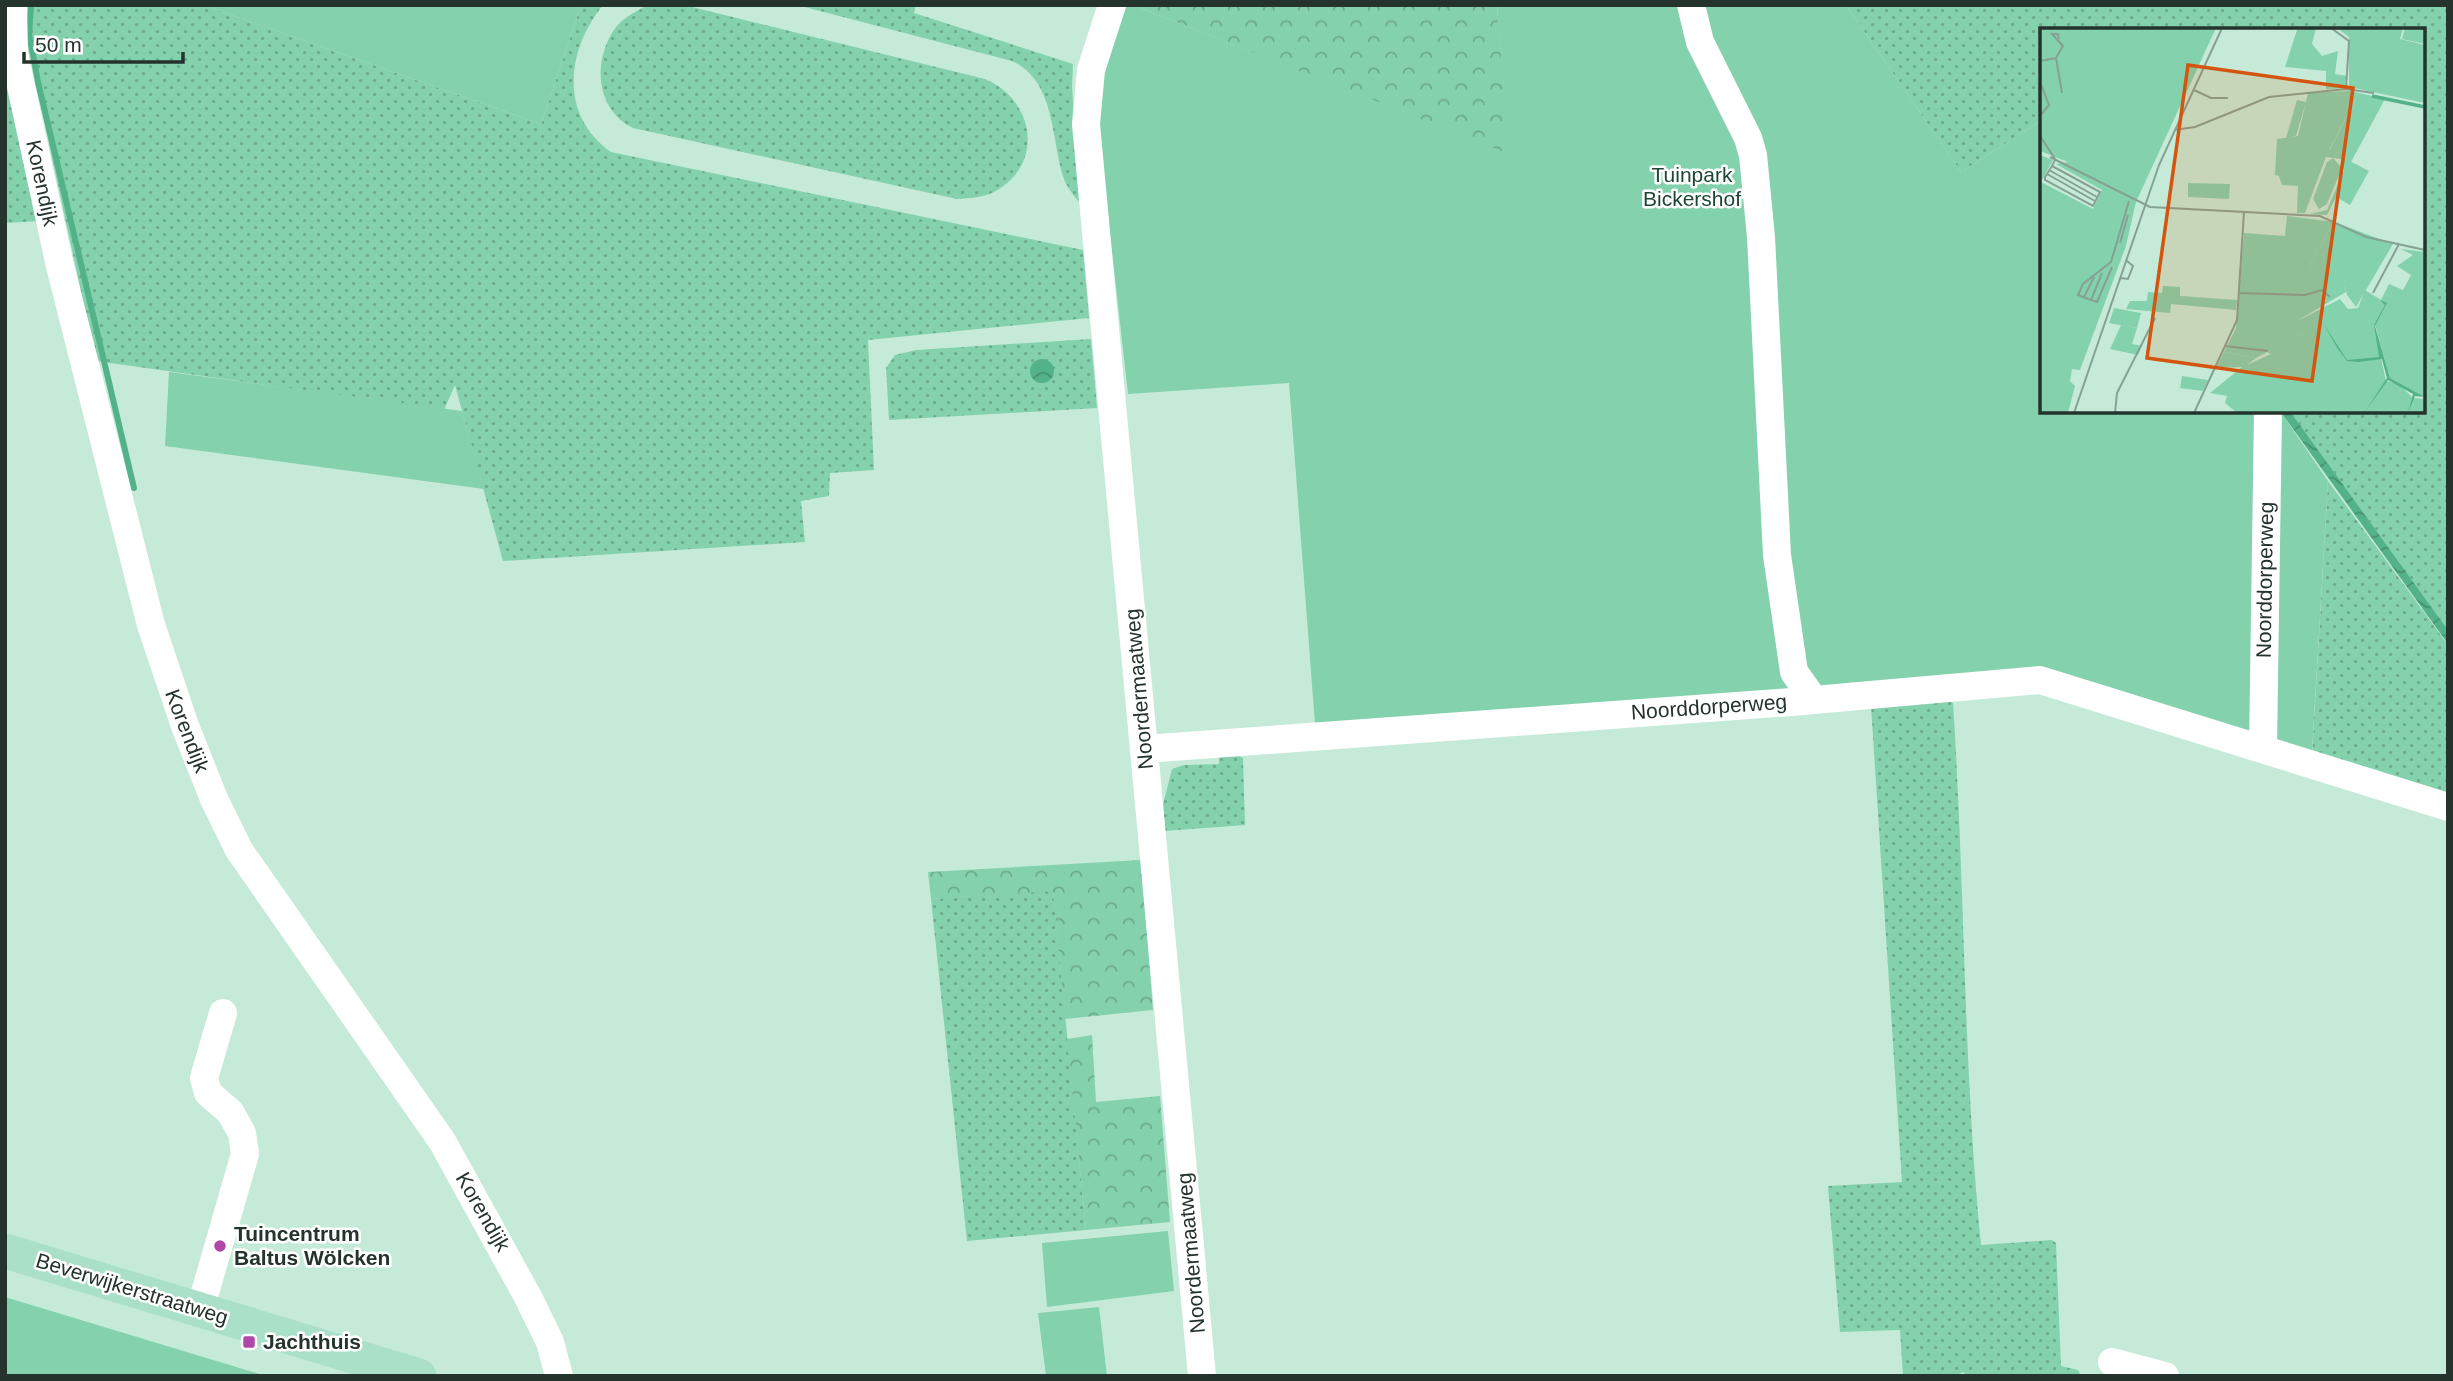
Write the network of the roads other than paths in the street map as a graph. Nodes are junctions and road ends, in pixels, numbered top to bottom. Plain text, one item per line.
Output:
1 (13, 5) edge
2 (1112, 5) edge
3 (1691, 5) edge
4 (9, 54) edge
5 (2267, 413) edge
6 (1814, 700) junction
7 (2263, 748) junction
8 (1145, 749) junction
9 (2448, 807) edge
10 (223, 1013) dead end
11 (5, 1251) edge
12 (200, 1310) junction
13 (2112, 1363) dead end
14 (419, 1376) edge
15 (559, 1376) edge
16 (1202, 1376) edge
17 (2165, 1376) edge

1 - 4 street, Korendijk
2 - 8 street, Noordermaatweg
3 - 6 street
4 - 15 street, Korendijk
5 - 7 street, Noorddorperweg
6 - 7 street, Noorddorperweg
6 - 8 street, Noorddorperweg
7 - 9 street, Noorddorperweg
8 - 16 street, Noordermaatweg
10 - 12 street
11 - 12 main road, Beverwijkerstraatweg
12 - 14 main road, Beverwijkerstraatweg
13 - 17 street

